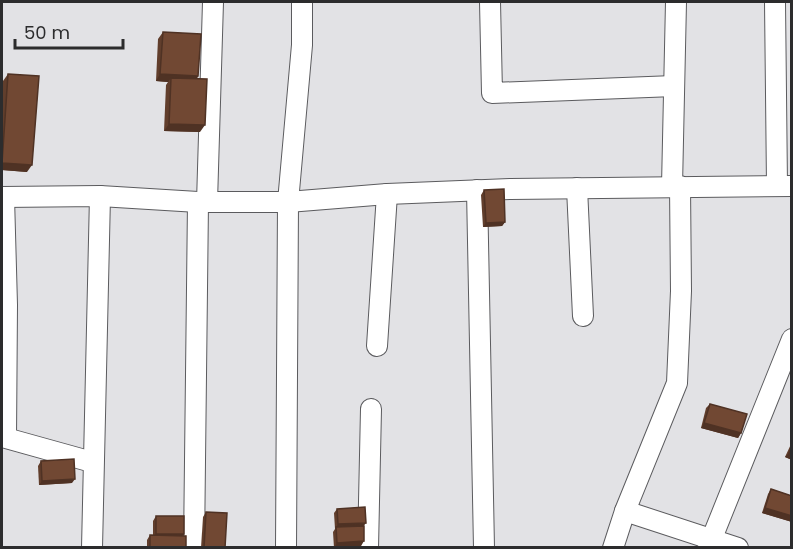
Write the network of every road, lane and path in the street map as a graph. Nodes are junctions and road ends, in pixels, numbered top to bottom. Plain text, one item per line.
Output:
1 (213, 2) edge
2 (302, 2) edge
3 (490, 2) edge
4 (676, 2) edge
5 (775, 2) edge
6 (674, 86) junction
7 (676, 186) junction
8 (784, 186) edge
9 (577, 188) junction
10 (477, 190) junction
11 (387, 194) junction
12 (100, 196) junction
13 (3, 197) edge
14 (203, 202) junction
15 (288, 202) junction
16 (4, 306) edge
17 (583, 316) dead end
18 (791, 342) edge
19 (377, 346) dead end
20 (371, 409) dead end
21 (4, 437) edge
22 (92, 462) junction
23 (625, 512) junction
24 (709, 543) edge
25 (92, 548) edge
26 (194, 548) edge
27 (286, 548) edge
28 (368, 548) edge
29 (484, 548) edge
30 (613, 548) edge
31 (738, 548) edge

1 - 14 street
2 - 15 street
3 - 6 street
4 - 6 street
5 - 8 street
6 - 7 street
7 - 8 street
7 - 9 street
7 - 23 street
9 - 10 street
9 - 17 street
10 - 11 street
10 - 29 street
11 - 15 street
11 - 19 street
12 - 13 street
12 - 14 street
12 - 22 street
13 - 16 street
14 - 15 street
14 - 26 street
15 - 27 street
16 - 21 street
18 - 24 street
20 - 28 street
21 - 22 street
22 - 25 street
23 - 24 street
23 - 30 street
24 - 31 street

